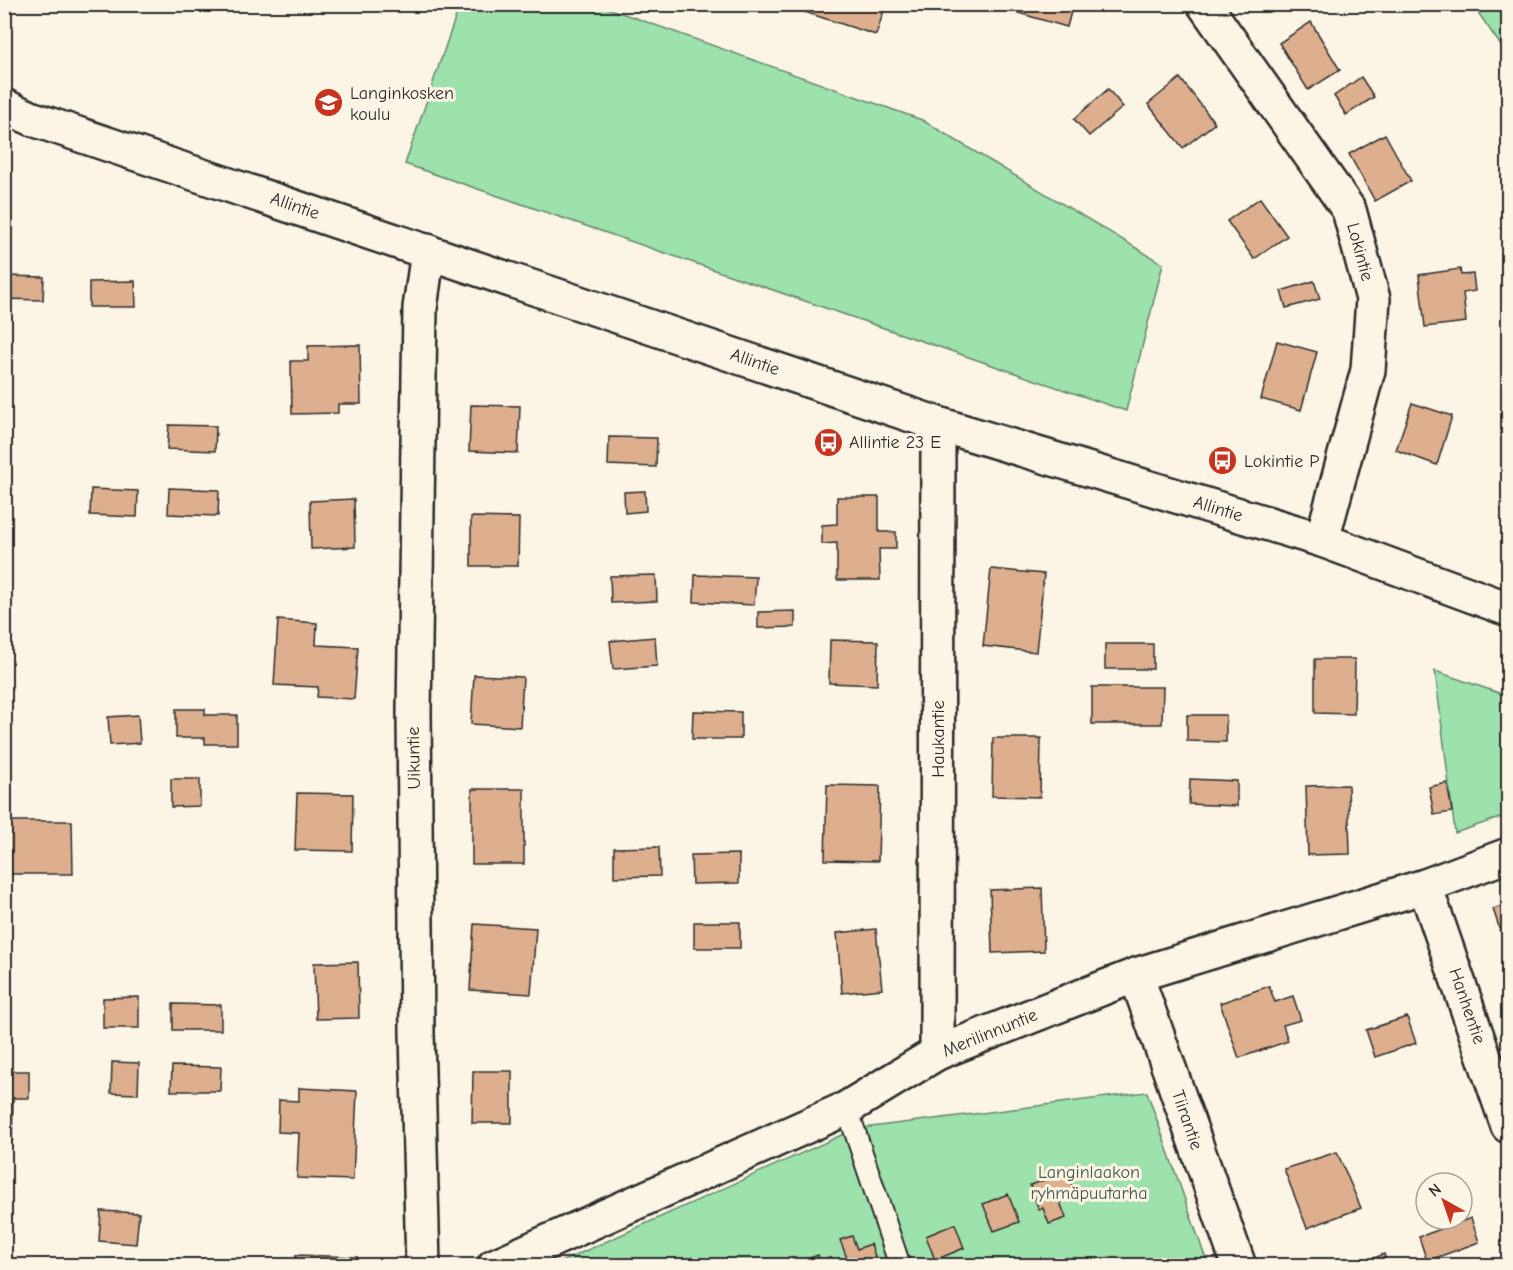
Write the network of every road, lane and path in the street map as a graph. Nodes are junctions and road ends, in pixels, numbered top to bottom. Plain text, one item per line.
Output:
1 (1204, 4) edge
2 (4, 106) edge
3 (428, 251) junction
4 (938, 424) junction
5 (1322, 540) junction
6 (1509, 609) edge
7 (1509, 855) edge
8 (1425, 886) junction
9 (1136, 975) junction
10 (937, 1053) junction
11 (847, 1108) junction
12 (1509, 1126) edge
13 (423, 1266) edge
14 (494, 1266) edge
15 (900, 1266) edge
16 (1239, 1266) edge

1 - 5 street, Lokintie
2 - 3 street, Allintie
3 - 4 street, Allintie
3 - 13 street, Uikuntie
4 - 5 street, Allintie
4 - 10 street, Haukantie
5 - 6 street, Allintie
7 - 8 street, Merilinnuntie
8 - 9 street, Merilinnuntie
8 - 12 street, Hanhentie
9 - 10 street, Merilinnuntie
9 - 16 street, Tiirantie
10 - 11 street, Merilinnuntie
11 - 14 street, Merilinnuntie
11 - 15 lane

